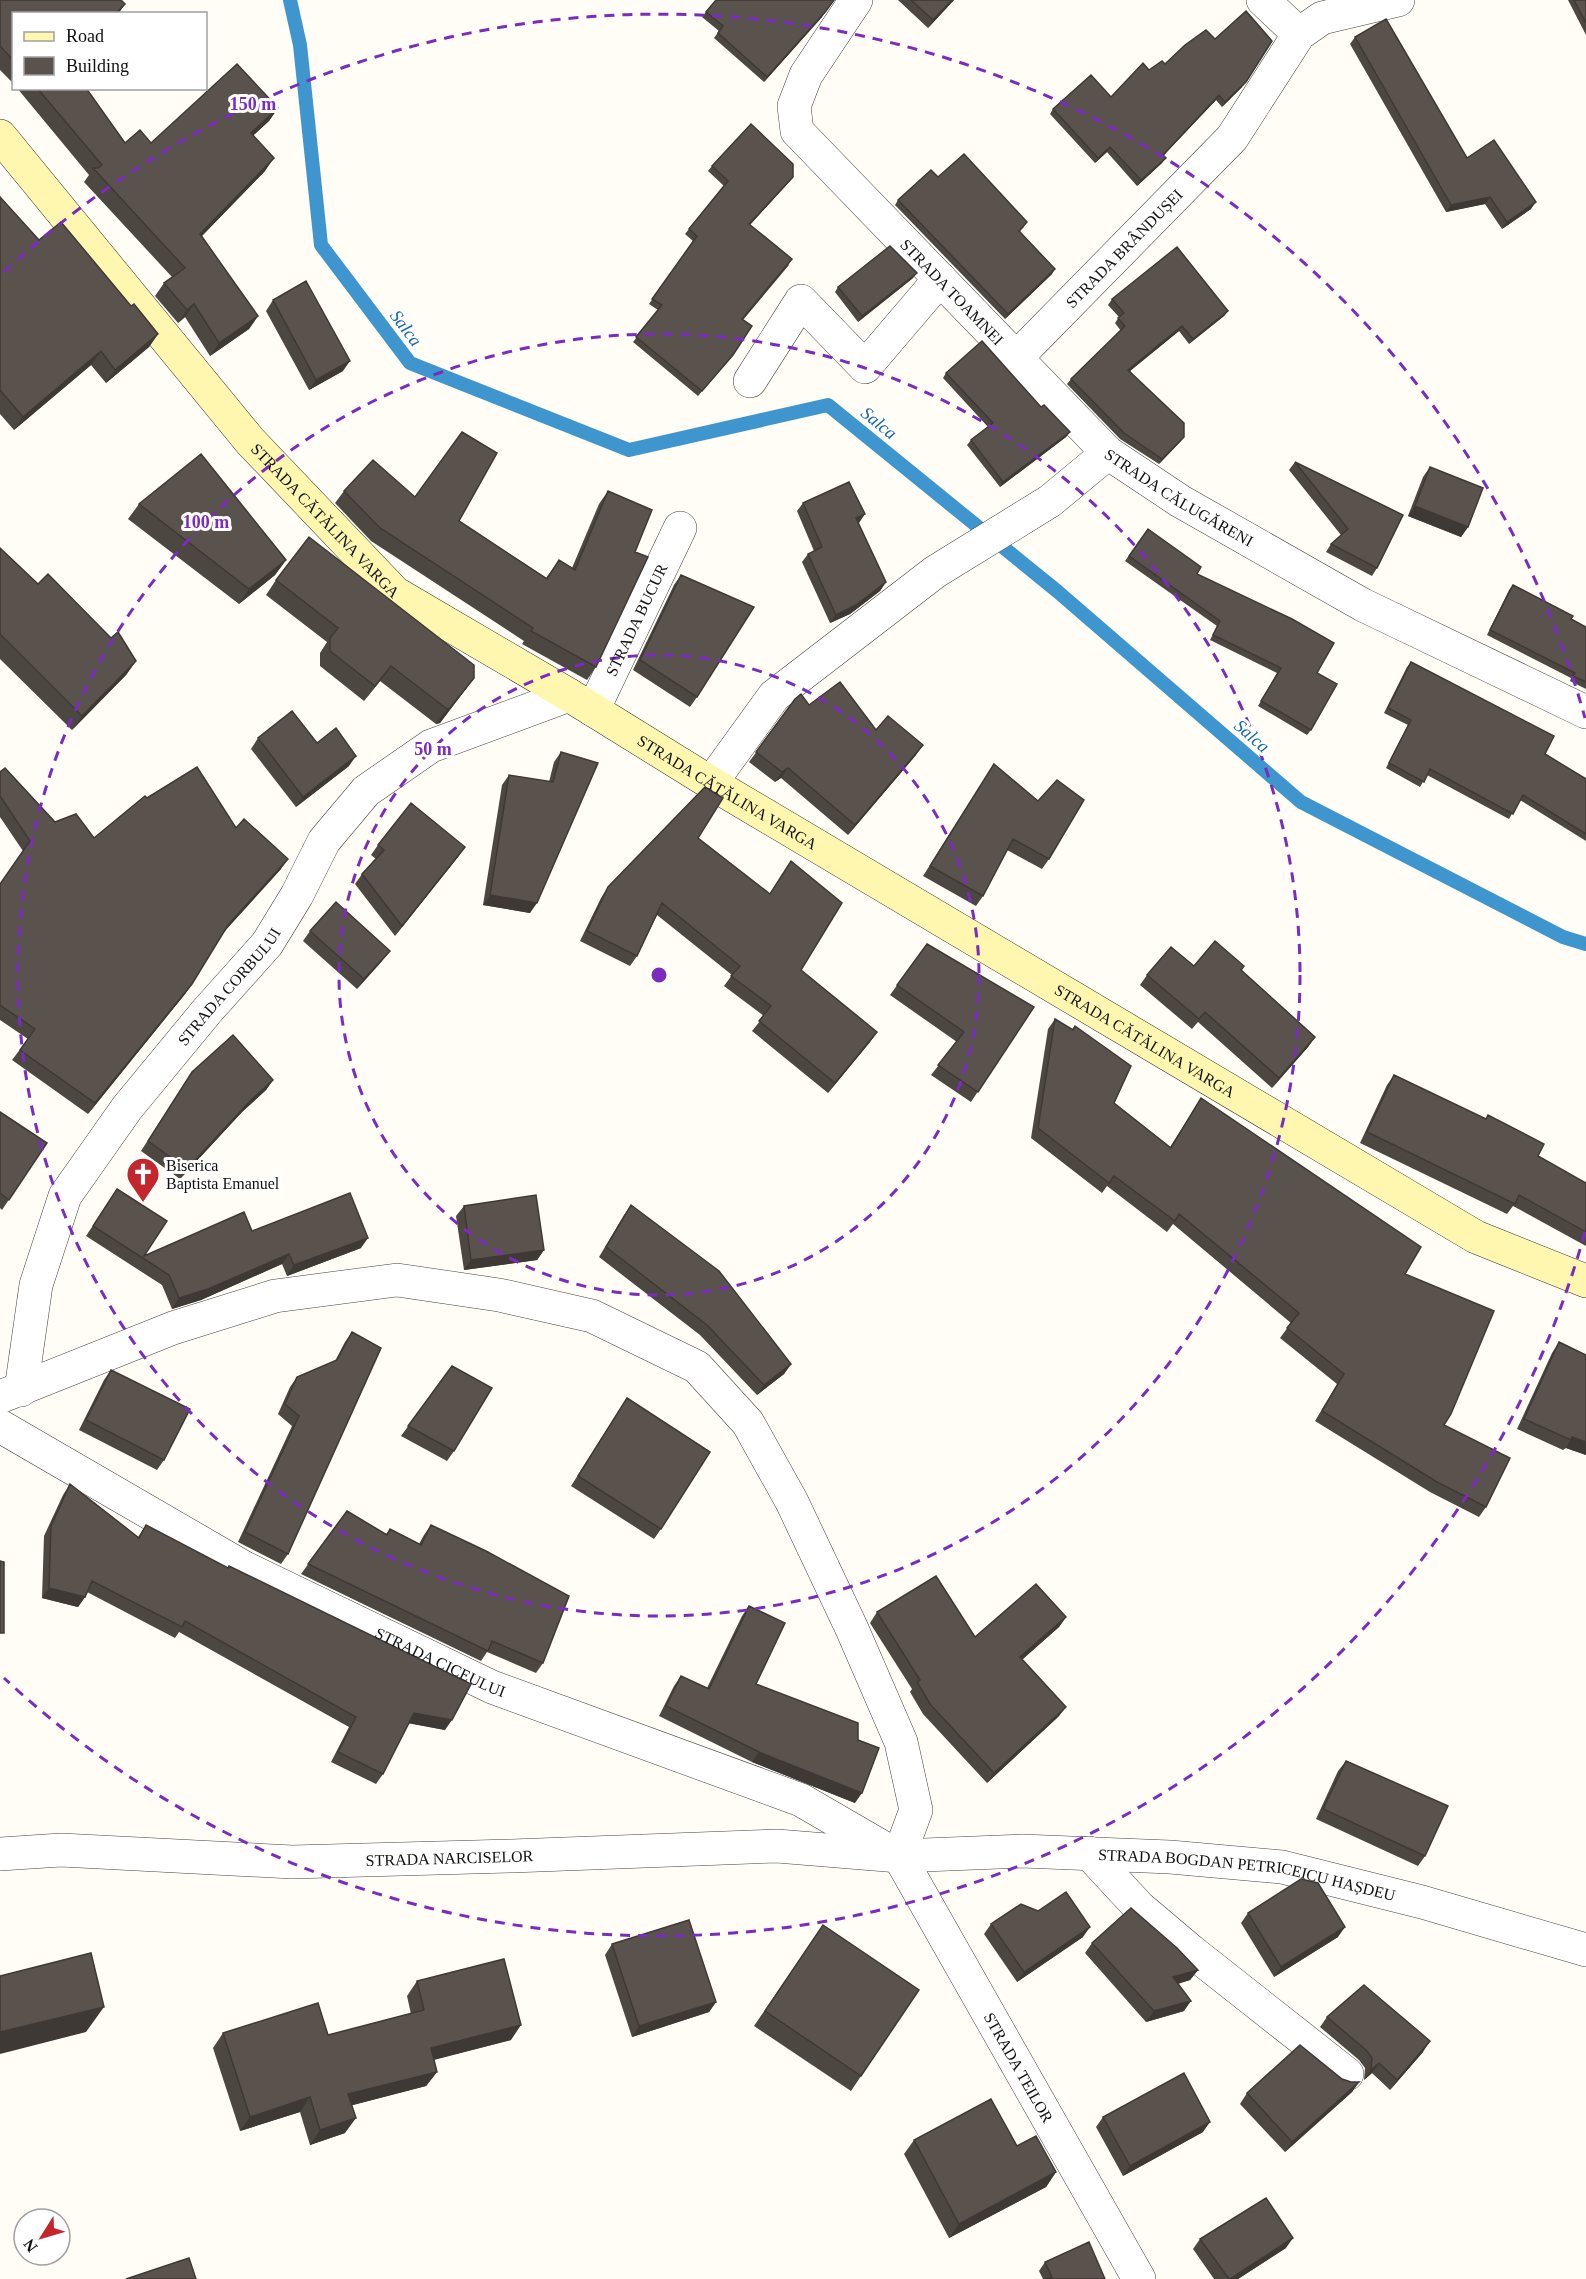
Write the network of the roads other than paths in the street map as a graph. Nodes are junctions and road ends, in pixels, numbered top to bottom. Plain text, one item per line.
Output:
1 (856, 0) edge
2 (1263, 0) edge
3 (1398, 0) edge
4 (1299, 34) junction
5 (0, 136) edge
6 (940, 279) junction
7 (1016, 358) junction
8 (750, 381) dead end
9 (1108, 453) junction
10 (680, 528) dead end
11 (581, 702) junction
12 (1586, 712) edge
13 (711, 783) junction
14 (1586, 1281) edge
15 (10, 1394) edge
16 (0, 1426) edge
17 (1089, 1853) junction
18 (0, 1854) edge
19 (899, 1856) junction
20 (1586, 1950) edge
21 (1347, 2074) dead end
22 (1139, 2279) edge

1 - 6 street, STRADA TOAMNEI
2 - 4 street
3 - 4 street
4 - 7 street, STRADA BRÂNDUȘEI
5 - 11 main road, STRADA CĂTĂLINA VARGA
6 - 7 street, STRADA TOAMNEI
6 - 8 street
7 - 9 street, STRADA TOAMNEI
9 - 12 street, STRADA CĂLUGĂRENI
9 - 13 street, STRADA CĂLUGĂRENI
10 - 11 street, STRADA BUCUR
11 - 13 main road, STRADA CĂTĂLINA VARGA
11 - 15 street, STRADA CORBULUI
13 - 14 main road, STRADA CĂTĂLINA VARGA
15 - 19 street
16 - 19 street, STRADA CICEULUI
17 - 19 street, STRADA BOGDAN PETRICEICU HAȘDEU
17 - 20 street, STRADA BOGDAN PETRICEICU HAȘDEU
17 - 21 street
18 - 19 street, STRADA NARCISELOR
19 - 22 street, STRADA TEILOR

